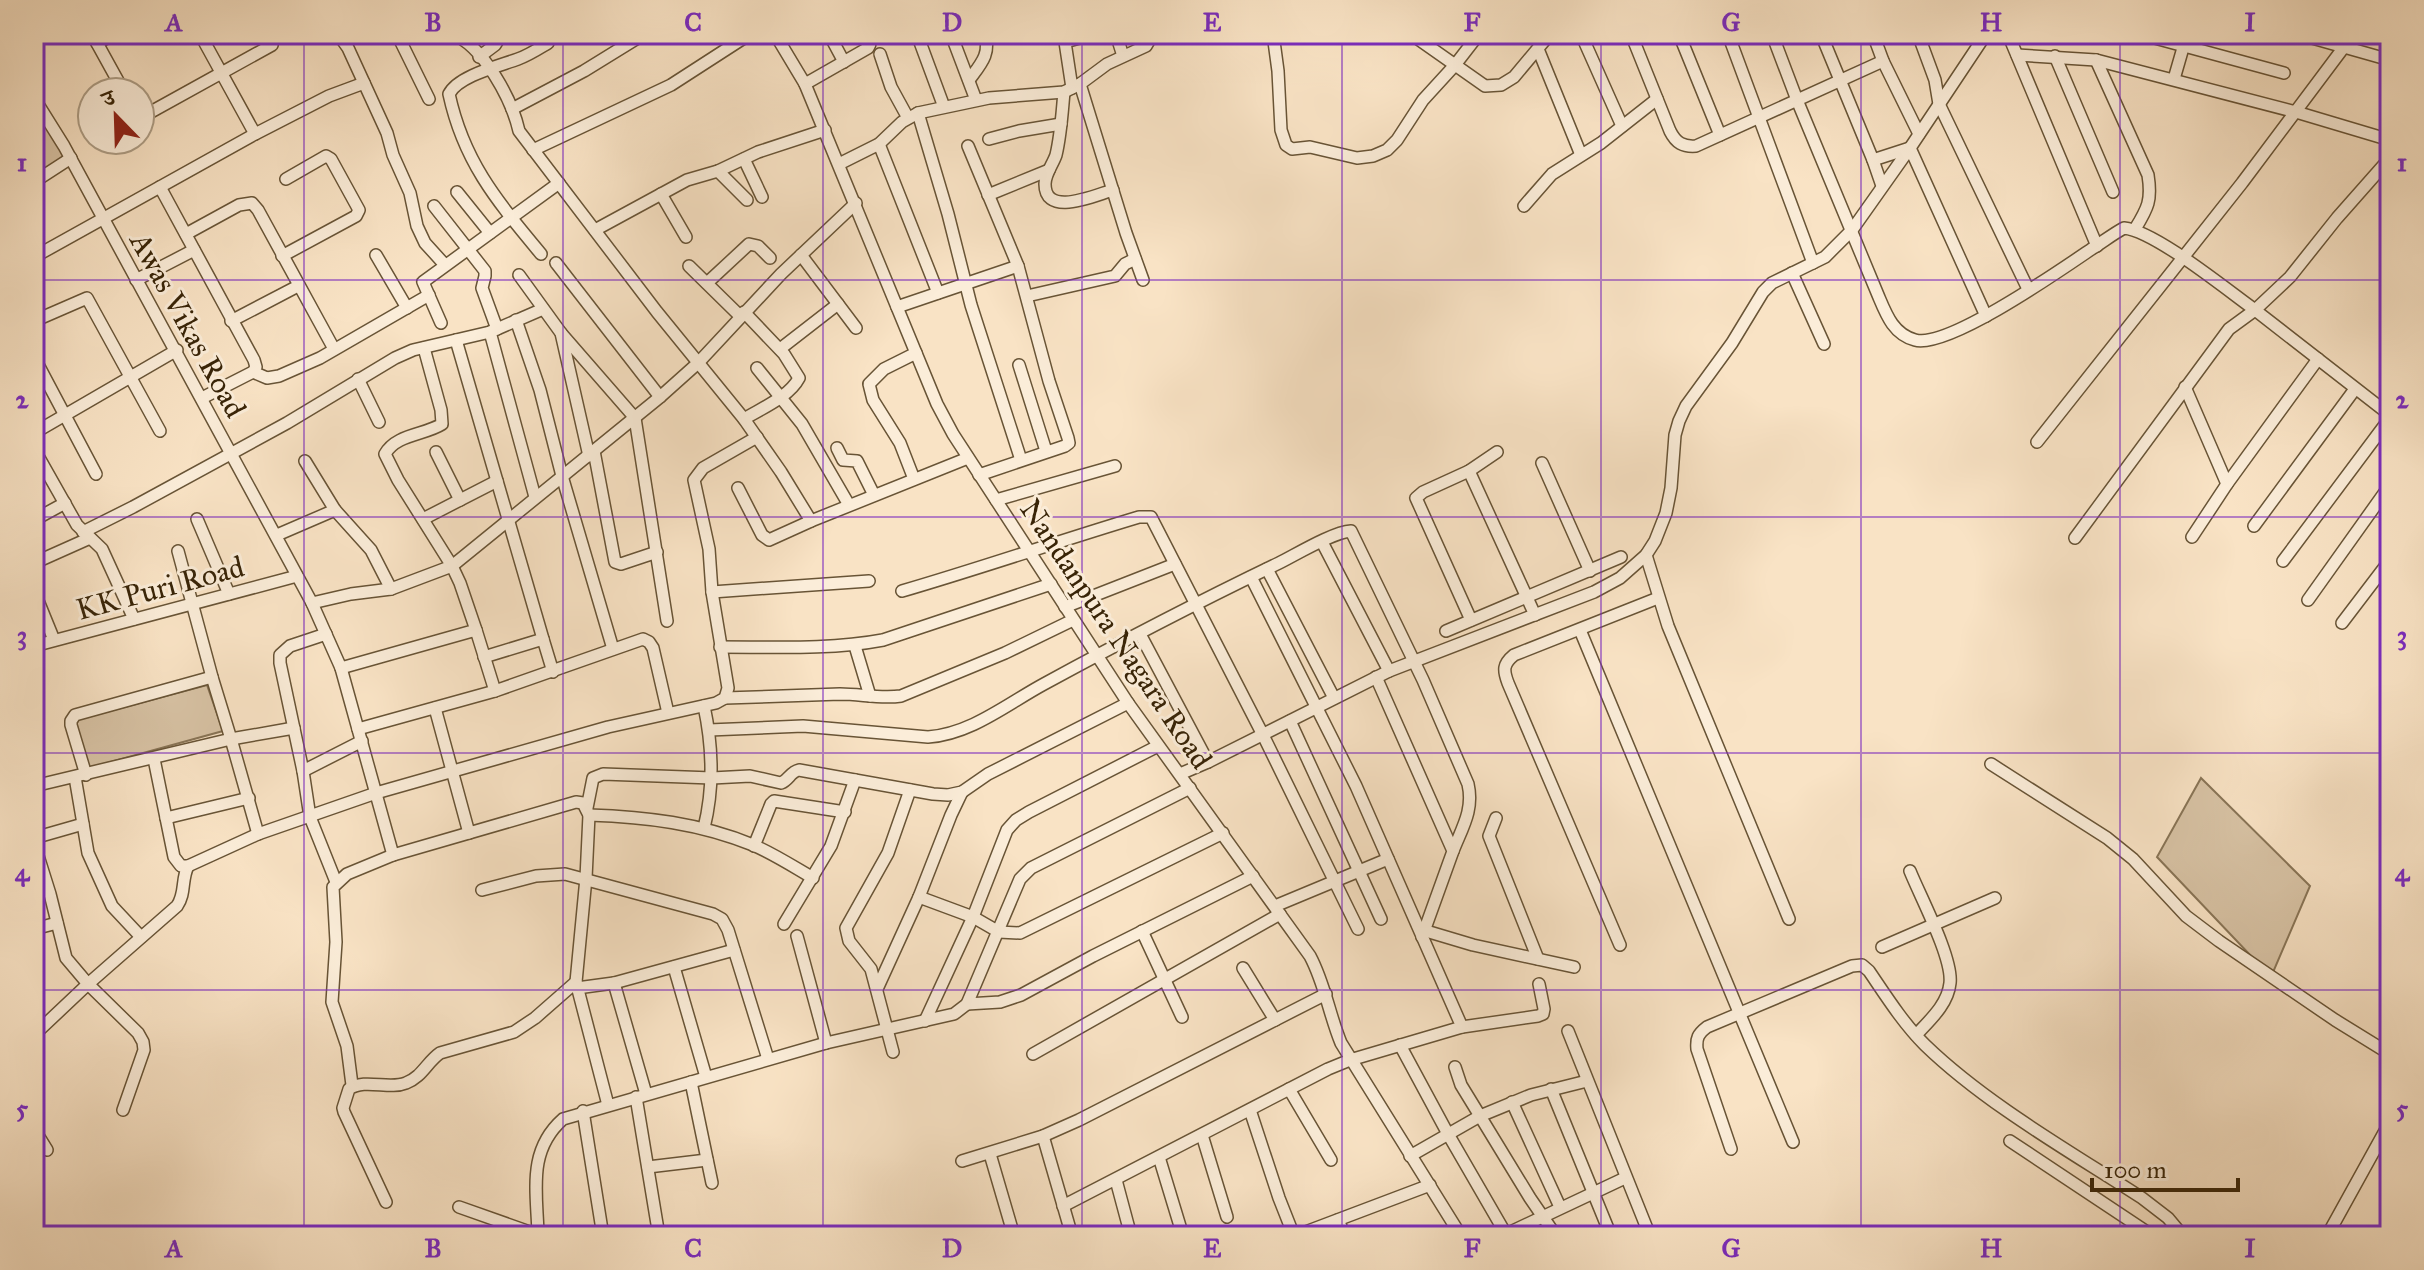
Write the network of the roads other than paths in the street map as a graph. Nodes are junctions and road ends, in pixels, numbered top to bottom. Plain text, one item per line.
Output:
1 (115, 34) edge
2 (200, 34) edge
3 (266, 34) edge
4 (338, 34) edge
5 (397, 34) edge
6 (452, 34) edge
7 (502, 34) edge
8 (644, 34) edge
9 (750, 34) edge
10 (775, 34) edge
11 (829, 34) edge
12 (866, 34) edge
13 (917, 34) edge
14 (951, 34) edge
15 (984, 34) edge
16 (1094, 34) edge
17 (1116, 34) edge
18 (1153, 34) edge
19 (1273, 34) edge
20 (1479, 34) edge
21 (1550, 34) edge
22 (1581, 34) edge
23 (1631, 34) edge
24 (1679, 34) edge
25 (1728, 34) edge
26 (1772, 34) edge
27 (1821, 34) edge
28 (1873, 34) edge
29 (1918, 34) edge
30 (1986, 34) edge
31 (2008, 34) edge
32 (2140, 34) edge
33 (2298, 34) edge
34 (1417, 36) edge
35 (95, 39) edge
36 (2185, 40) edge
37 (548, 43) dead end
38 (2344, 47) junction
39 (1538, 49) junction
40 (880, 54) dead end
41 (2017, 55) junction
42 (1123, 56) junction
43 (2055, 56) junction
44 (479, 57) junction
45 (2096, 60) junction
46 (2390, 60) edge
47 (1883, 61) junction
48 (844, 62) junction
49 (1455, 65) junction
50 (490, 68) junction
51 (2284, 73) dead end
52 (222, 74) junction
53 (115, 76) edge
54 (2174, 79) junction
55 (969, 80) junction
56 (1839, 81) junction
57 (364, 83) junction
58 (805, 84) junction
59 (1072, 88) junction
60 (34, 98) edge
61 (429, 99) dead end
62 (1657, 99) junction
63 (976, 100) junction
64 (1797, 100) junction
65 (1939, 104) junction
66 (944, 107) junction
67 (156, 109) edge
68 (512, 109) junction
69 (2296, 112) junction
70 (913, 116) junction
71 (1759, 117) junction
72 (1061, 124) junction
73 (1622, 126) junction
74 (825, 130) junction
75 (255, 134) junction
76 (1919, 134) junction
77 (1720, 135) junction
78 (989, 139) dead end
79 (2390, 140) edge
80 (879, 144) junction
81 (968, 146) dead end
82 (1910, 148) junction
83 (533, 150) junction
84 (1581, 155) junction
85 (71, 158) junction
86 (2390, 158) edge
87 (744, 159) junction
88 (1873, 160) junction
89 (839, 164) junction
90 (1050, 170) junction
91 (718, 171) junction
92 (286, 179) dead end
93 (34, 182) edge
94 (559, 183) junction
95 (1882, 186) junction
96 (160, 187) junction
97 (1113, 190) junction
98 (457, 192) dead end
99 (2113, 192) dead end
100 (661, 194) junction
101 (988, 195) junction
102 (762, 197) dead end
103 (747, 200) dead end
104 (856, 203) junction
105 (434, 206) dead end
106 (1524, 206) dead end
107 (103, 219) junction
108 (512, 219) junction
109 (2135, 229) junction
110 (595, 230) junction
111 (1852, 230) junction
112 (490, 233) junction
113 (186, 234) junction
114 (686, 237) dead end
115 (2097, 246) junction
116 (467, 249) junction
117 (194, 250) junction
118 (541, 254) dead end
119 (376, 255) dead end
120 (801, 255) junction
121 (282, 256) junction
122 (34, 257) edge
123 (770, 258) dead end
124 (2182, 258) junction
125 (1135, 259) junction
126 (556, 263) dead end
127 (1813, 263) junction
128 (445, 265) junction
129 (689, 266) dead end
130 (1018, 266) junction
131 (1792, 273) junction
132 (519, 275) dead end
133 (136, 280) junction
134 (1143, 280) dead end
135 (707, 283) junction
136 (965, 284) junction
137 (298, 286) junction
138 (2028, 289) junction
139 (938, 293) junction
140 (429, 295) junction
141 (1027, 296) junction
142 (838, 304) junction
143 (897, 307) junction
144 (407, 308) junction
145 (543, 309) junction
146 (2255, 310) junction
147 (742, 314) junction
148 (1986, 316) junction
149 (516, 320) junction
150 (34, 321) edge
151 (231, 321) junction
152 (441, 323) dead end
153 (856, 328) dead end
154 (493, 330) junction
155 (561, 333) junction
156 (456, 340) junction
157 (1824, 344) dead end
158 (424, 348) junction
159 (334, 349) junction
160 (780, 349) junction
161 (177, 350) junction
162 (916, 353) junction
163 (34, 357) edge
164 (2318, 359) junction
165 (698, 363) junction
166 (1019, 365) dead end
167 (757, 368) dead end
168 (253, 372) junction
169 (131, 377) junction
170 (358, 379) junction
171 (2185, 387) junction
172 (2355, 389) junction
173 (781, 396) junction
174 (660, 397) junction
175 (202, 398) junction
176 (66, 415) junction
177 (2390, 416) edge
178 (635, 418) junction
179 (744, 419) junction
180 (379, 422) dead end
181 (160, 431) dead end
182 (34, 433) edge
183 (757, 437) junction
184 (2037, 442) dead end
185 (837, 448) dead end
186 (34, 449) edge
187 (1046, 451) junction
188 (436, 452) dead end
189 (1497, 452) dead end
190 (231, 453) junction
191 (591, 454) junction
192 (968, 458) junction
193 (1021, 460) junction
194 (305, 461) dead end
195 (1542, 463) dead end
196 (1115, 466) dead end
197 (46, 469) junction
198 (1469, 471) junction
199 (96, 474) dead end
200 (979, 475) junction
201 (34, 476) edge
202 (562, 476) junction
203 (914, 479) junction
204 (497, 481) junction
205 (2227, 484) junction
206 (2390, 485) edge
207 (738, 488) dead end
208 (874, 495) junction
209 (535, 497) junction
210 (460, 500) junction
211 (996, 500) junction
212 (65, 503) junction
213 (849, 505) junction
214 (335, 510) junction
215 (197, 519) dead end
216 (423, 519) junction
217 (34, 520) edge
218 (811, 521) junction
219 (508, 522) junction
220 (2254, 526) dead end
221 (86, 535) junction
222 (277, 535) junction
223 (2192, 537) dead end
224 (2075, 538) dead end
225 (1322, 542) junction
226 (1029, 550) junction
227 (178, 551) dead end
228 (657, 552) junction
229 (1646, 555) junction
230 (1621, 557) dead end
231 (2390, 560) edge
232 (2283, 561) dead end
233 (34, 563) edge
234 (1175, 564) junction
235 (452, 566) junction
236 (1267, 569) junction
237 (1590, 571) junction
238 (297, 576) junction
239 (1251, 577) junction
240 (869, 581) dead end
241 (1051, 584) junction
242 (391, 589) junction
243 (34, 591) edge
244 (902, 591) dead end
245 (712, 592) junction
246 (229, 594) junction
247 (1527, 597) junction
248 (1658, 598) junction
249 (2308, 600) dead end
250 (312, 603) junction
251 (193, 604) junction
252 (1195, 604) junction
253 (1065, 607) junction
254 (1535, 615) junction
255 (134, 619) junction
256 (1073, 620) junction
257 (1471, 620) junction
258 (667, 621) dead end
259 (2342, 623) dead end
260 (476, 630) junction
261 (1580, 630) junction
262 (1446, 631) dead end
263 (326, 634) junction
264 (1140, 634) junction
265 (543, 639) junction
266 (54, 640) junction
267 (34, 646) edge
268 (855, 646) junction
269 (720, 647) junction
270 (613, 649) junction
271 (1097, 656) junction
272 (484, 657) junction
273 (1413, 660) junction
274 (341, 668) junction
275 (1389, 671) junction
276 (553, 672) junction
277 (212, 677) junction
278 (1376, 677) junction
279 (495, 691) junction
280 (870, 696) junction
281 (725, 698) junction
282 (1334, 698) junction
283 (1128, 703) junction
284 (704, 706) junction
285 (1318, 706) junction
286 (435, 708) junction
287 (668, 713) junction
288 (1290, 721) junction
289 (294, 728) junction
290 (709, 730) junction
291 (360, 735) junction
292 (1263, 735) junction
293 (231, 739) junction
294 (1158, 746) junction
295 (154, 759) junction
296 (1208, 762) junction
297 (1991, 764) dead end
298 (303, 771) junction
299 (452, 772) junction
300 (1180, 774) junction
301 (81, 776) junction
302 (712, 778) junction
303 (855, 780) junction
304 (34, 786) edge
305 (1190, 788) junction
306 (910, 790) junction
307 (962, 792) junction
308 (376, 793) junction
309 (249, 798) junction
310 (588, 811) junction
311 (845, 812) junction
312 (310, 817) junction
313 (166, 818) junction
314 (1496, 818) dead end
315 (83, 824) junction
316 (704, 828) junction
317 (469, 833) junction
318 (1223, 833) junction
319 (258, 834) junction
320 (34, 841) edge
321 (754, 846) junction
322 (1453, 851) junction
323 (393, 855) junction
324 (1388, 859) junction
325 (188, 866) junction
326 (38, 870) edge
327 (1359, 870) junction
328 (1910, 871) dead end
329 (1253, 876) junction
330 (586, 878) junction
331 (813, 878) junction
332 (1335, 879) junction
333 (336, 882) junction
334 (482, 890) dead end
335 (919, 897) junction
336 (1995, 898) dead end
337 (1278, 910) junction
338 (973, 917) junction
339 (1381, 919) dead end
340 (1789, 919) dead end
341 (57, 923) junction
342 (784, 924) dead end
343 (1933, 926) junction
344 (34, 929) edge
345 (1358, 929) dead end
346 (1142, 931) junction
347 (999, 932) junction
348 (1424, 934) junction
349 (797, 936) dead end
350 (141, 937) junction
351 (1620, 945) dead end
352 (1882, 947) dead end
353 (734, 950) junction
354 (1538, 959) junction
355 (674, 967) junction
356 (1574, 967) dead end
357 (1243, 968) dead end
358 (1165, 979) junction
359 (614, 983) junction
360 (88, 984) junction
361 (1539, 984) dead end
362 (576, 985) junction
363 (877, 989) junction
364 (1326, 994) junction
365 (967, 1004) junction
366 (1740, 1014) junction
367 (1182, 1017) dead end
368 (1275, 1020) junction
369 (925, 1021) junction
370 (1462, 1027) junction
371 (886, 1030) junction
372 (1568, 1031) dead end
373 (34, 1035) edge
374 (1916, 1035) junction
375 (826, 1043) junction
376 (1400, 1045) junction
377 (893, 1052) dead end
378 (1033, 1054) dead end
379 (2390, 1054) edge
380 (768, 1059) junction
381 (1350, 1060) junction
382 (1455, 1067) dead end
383 (706, 1077) junction
384 (1587, 1081) junction
385 (691, 1082) junction
386 (352, 1085) junction
387 (1289, 1089) junction
388 (1551, 1089) junction
389 (641, 1095) junction
390 (1512, 1102) junction
391 (608, 1105) junction
392 (123, 1110) dead end
393 (1250, 1110) junction
394 (583, 1111) junction
395 (1480, 1116) junction
396 (2390, 1122) edge
397 (34, 1129) edge
398 (1448, 1134) junction
399 (1202, 1135) junction
400 (1043, 1136) junction
401 (2010, 1141) dead end
402 (1793, 1142) dead end
403 (1731, 1149) dead end
404 (47, 1150) dead end
405 (990, 1154) junction
406 (1410, 1156) junction
407 (1159, 1157) junction
408 (707, 1160) junction
409 (1331, 1160) dead end
410 (962, 1161) dead end
411 (648, 1167) junction
412 (1625, 1178) junction
413 (1116, 1180) junction
414 (712, 1183) dead end
415 (1430, 1185) junction
416 (1593, 1193) junction
417 (386, 1202) dead end
418 (1063, 1206) junction
419 (459, 1207) dead end
420 (1560, 1207) junction
421 (1542, 1216) junction
422 (1227, 1217) dead end
423 (1338, 1220) junction
424 (540, 1235) edge
425 (1505, 1235) edge
426 (603, 1236) edge
427 (659, 1236) edge
428 (1014, 1236) edge
429 (1072, 1236) edge
430 (1131, 1236) edge
431 (1183, 1236) edge
432 (1294, 1236) edge
433 (1345, 1236) edge
434 (1461, 1236) edge
435 (1556, 1236) edge
436 (1611, 1236) edge
437 (1650, 1236) edge
438 (2153, 1236) edge
439 (2183, 1236) edge
440 (2327, 1236) edge

1 - 35 street
2 - 52 street
3 - 52 street
4 - 57 street
5 - 61 street
6 - 44 street
7 - 44 street
8 - 68 street
9 - 83 street
10 - 58 street, Nandanpura Nagara Road
11 - 48 street
12 - 48 street
13 - 66 street
14 - 55 street
15 - 55 street
16 - 59 street
17 - 42 street
18 - 42 street
19 - 49 street
20 - 49 street
21 - 39 street
22 - 73 street
23 - 62 street
24 - 77 street
25 - 71 street
26 - 64 street
27 - 56 street
28 - 47 street
29 - 65 street
30 - 65 street
31 - 41 street
32 - 36 street
33 - 38 street
34 - 49 street
35 - 53 street
36 - 51 street
36 - 54 street
37 - 50 street
38 - 46 street
38 - 69 street
39 - 49 street
39 - 84 street
40 - 70 street
41 - 43 street
41 - 115 street
42 - 59 street
43 - 45 street
43 - 99 street
44 - 50 street
45 - 54 street
45 - 109 street
47 - 56 street
47 - 76 street
48 - 58 street
50 - 68 street
50 - 108 street
52 - 67 street
52 - 75 street
54 - 69 street
55 - 63 street
56 - 64 street
56 - 88 street
57 - 75 street
57 - 128 street
58 - 74 street, Nandanpura Nagara Road
59 - 63 street
59 - 72 street
59 - 97 street
60 - 85 street, Awas Vikas Road
62 - 73 street
62 - 77 street
63 - 66 street
64 - 71 street
64 - 111 street
65 - 76 street
65 - 138 street
66 - 70 street
68 - 83 street
69 - 79 street
69 - 124 street
70 - 80 street
70 - 136 street
71 - 77 street
71 - 127 street
72 - 78 street
72 - 90 street
73 - 84 street
74 - 87 street
74 - 89 street, Nandanpura Nagara Road
75 - 96 street
76 - 82 street
80 - 89 street
80 - 139 street
81 - 101 street
82 - 88 street
82 - 95 street
82 - 148 street
83 - 94 street
84 - 106 street
85 - 93 street
85 - 107 street, Awas Vikas Road
86 - 146 street
87 - 91 street
87 - 102 street
88 - 95 street
89 - 104 street, Nandanpura Nagara Road
90 - 97 street
90 - 101 street
91 - 100 street
91 - 103 street
92 - 121 street
94 - 108 street
94 - 110 street
95 - 111 street
96 - 107 street
96 - 113 street
97 - 125 street
98 - 112 street
100 - 110 street
100 - 114 street
101 - 130 street
104 - 120 street
104 - 143 street, Nandanpura Nagara Road
105 - 116 street
107 - 122 street
107 - 133 street, Awas Vikas Road
108 - 112 street
108 - 118 street
109 - 115 street
109 - 124 street
110 - 165 street
111 - 127 street
111 - 148 street
112 - 116 street
113 - 117 street
113 - 121 street
115 - 138 street
116 - 128 street
116 - 154 street
117 - 133 street
117 - 151 street
119 - 144 street
120 - 142 street
120 - 147 street
121 - 137 street
123 - 135 street
124 - 146 street
124 - 184 street
125 - 134 street
125 - 141 street
126 - 174 street
127 - 131 street
128 - 140 street
129 - 135 street
130 - 136 street
130 - 141 street
131 - 157 street
131 - 229 street
132 - 145 street
133 - 161 street, Awas Vikas Road
135 - 147 street
136 - 139 street
136 - 193 street
137 - 151 street
137 - 159 street
138 - 148 street
139 - 143 street
140 - 144 street
140 - 152 street
141 - 187 street
142 - 153 street
142 - 160 street
143 - 162 street, Nandanpura Nagara Road
144 - 159 street
145 - 149 street
145 - 155 street
146 - 164 street
146 - 171 street
147 - 160 street
147 - 165 street
149 - 154 street
149 - 202 street
150 - 169 street
151 - 168 street
154 - 156 street
154 - 209 street
155 - 178 street
155 - 191 street
156 - 158 street
156 - 204 street
158 - 170 street
158 - 216 street
159 - 168 street
160 - 173 street
161 - 169 street
161 - 175 street, Awas Vikas Road
162 - 192 street, Nandanpura Nagara Road
162 - 203 street
163 - 176 street
164 - 172 street
164 - 205 street
165 - 174 street
165 - 179 street
166 - 187 street
167 - 173 street
168 - 175 street
169 - 176 street
169 - 181 street
170 - 180 street
170 - 190 street
171 - 205 street
171 - 224 street
172 - 177 street
172 - 220 street
173 - 179 street
173 - 213 street
174 - 178 street
175 - 190 street, Awas Vikas Road
176 - 182 street
176 - 199 street
177 - 232 street
178 - 191 street
178 - 228 street
179 - 183 street
183 - 218 street
183 - 245 street
185 - 208 street
186 - 197 street
187 - 193 street
188 - 210 street
189 - 198 street
190 - 221 street
190 - 222 street, Awas Vikas Road
191 - 202 street
191 - 228 street
192 - 200 street, Nandanpura Nagara Road
192 - 203 street
193 - 200 street
194 - 214 street
195 - 237 street
196 - 211 street
197 - 201 street
197 - 212 street
198 - 247 street
198 - 257 street
200 - 211 street, Nandanpura Nagara Road
202 - 209 street
202 - 270 street
203 - 208 street
204 - 210 street
204 - 219 street
205 - 223 street
206 - 249 street
207 - 218 street
208 - 213 street
209 - 219 street
210 - 216 street
211 - 226 street, Nandanpura Nagara Road
212 - 217 street
212 - 221 street
213 - 218 street
214 - 222 street
214 - 242 street
215 - 246 street
216 - 235 street
219 - 235 street
219 - 265 street
221 - 233 street
221 - 255 street
222 - 238 street, Awas Vikas Road
225 - 236 street
225 - 273 street
225 - 275 street
226 - 234 street
226 - 241 street, Nandanpura Nagara Road
226 - 244 street
227 - 251 street
228 - 258 street
229 - 248 street
229 - 254 street
230 - 237 street
231 - 259 street
234 - 252 street
234 - 253 street
235 - 242 street
235 - 260 street
236 - 239 street
236 - 282 street
237 - 247 street
238 - 246 street, KK Puri Road
238 - 250 street, Awas Vikas Road
239 - 252 street
239 - 285 street
240 - 245 street
241 - 253 street, Nandanpura Nagara Road
241 - 268 street
242 - 250 street
243 - 266 street
245 - 269 street
246 - 251 street, KK Puri Road
247 - 254 street
247 - 257 street
248 - 261 street
248 - 340 street
250 - 263 street, Awas Vikas Road
251 - 255 street, KK Puri Road
251 - 277 street
252 - 264 street
252 - 292 street
253 - 256 street, Nandanpura Nagara Road
254 - 273 street
255 - 266 street, KK Puri Road
256 - 271 street, Nandanpura Nagara Road
256 - 280 street
257 - 262 street
260 - 272 street
260 - 274 street
261 - 351 street
261 - 366 street
263 - 274 street, Awas Vikas Road
263 - 289 street
264 - 271 street
264 - 296 street
265 - 272 street
265 - 276 street
266 - 267 street, KK Puri Road
268 - 269 street
268 - 280 street
269 - 281 street
270 - 276 street
270 - 287 street
271 - 283 street, Nandanpura Nagara Road
271 - 290 street
272 - 279 street
273 - 275 street
273 - 322 street
274 - 291 street, Awas Vikas Road
275 - 278 street
276 - 279 street
277 - 293 street
277 - 301 street
278 - 282 street
278 - 322 street
279 - 286 street
280 - 281 street
281 - 284 street
282 - 285 street
283 - 294 street, Nandanpura Nagara Road
283 - 307 street
284 - 287 street
284 - 290 street
285 - 288 street
285 - 324 street
286 - 291 street
286 - 299 street
287 - 299 street
288 - 292 street
288 - 327 street
289 - 293 street
289 - 298 street
290 - 302 street
291 - 298 street
291 - 308 street, Awas Vikas Road
292 - 296 street
292 - 332 street
293 - 295 street
293 - 309 street
294 - 300 street, Nandanpura Nagara Road
294 - 338 street
295 - 301 street
295 - 313 street
296 - 300 street
297 - 379 street
298 - 312 street
299 - 308 street
299 - 317 street
300 - 305 street, Nandanpura Nagara Road
301 - 304 street
301 - 315 street
302 - 303 street
302 - 310 street
302 - 316 street
303 - 306 street
303 - 311 street
305 - 318 street, Nandanpura Nagara Road
305 - 347 street
306 - 307 street
306 - 363 street
307 - 335 street
308 - 312 street
308 - 323 street, Awas Vikas Road
309 - 313 street
309 - 319 street
310 - 316 street
310 - 317 street
310 - 330 street
311 - 321 street
311 - 331 street
312 - 319 street
312 - 333 street
313 - 325 street
314 - 354 street
315 - 320 street
315 - 350 street
316 - 321 street
317 - 323 street
318 - 329 street, Nandanpura Nagara Road
318 - 347 street
319 - 325 street
320 - 326 street
321 - 331 street
322 - 348 street
323 - 333 street
324 - 327 street
324 - 348 street
325 - 350 street
326 - 341 street
327 - 332 street
327 - 339 street
328 - 343 street
329 - 337 street, Nandanpura Nagara Road
329 - 346 street
330 - 334 street
330 - 353 street
330 - 362 street
331 - 342 street
332 - 337 street
332 - 345 street
333 - 386 street
335 - 338 street
335 - 363 street
336 - 343 street
337 - 358 street
337 - 364 street, Nandanpura Nagara Road
338 - 347 street
338 - 369 street
341 - 344 street
341 - 360 street
343 - 352 street
343 - 374 street
346 - 358 street
346 - 365 street
347 - 365 street
348 - 354 street
348 - 370 street
349 - 375 street
350 - 360 street
353 - 355 street
353 - 380 street
354 - 356 street
355 - 359 street
355 - 383 street
357 - 368 street
358 - 367 street
358 - 378 street
359 - 362 street
359 - 389 street
360 - 373 street
360 - 392 street
361 - 370 street
362 - 386 street
362 - 391 street
363 - 371 street
364 - 368 street
364 - 381 street, Nandanpura Nagara Road
365 - 369 street
366 - 374 street
366 - 402 street
366 - 403 street
368 - 400 street
369 - 371 street
370 - 376 street
371 - 375 street
371 - 377 street
372 - 384 street
374 - 439 street
375 - 380 street
376 - 381 street
376 - 398 street
380 - 383 street
381 - 387 street
381 - 406 street, Nandanpura Nagara Road
382 - 395 street
383 - 385 street
384 - 388 street
384 - 412 street
385 - 389 street
385 - 408 street
386 - 417 street
387 - 393 street
387 - 409 street
388 - 390 street
388 - 416 street
389 - 391 street
389 - 411 street
390 - 395 street
390 - 420 street
391 - 394 street
393 - 399 street
393 - 432 street
394 - 424 street
394 - 426 street
395 - 398 street
395 - 421 street
396 - 440 street
397 - 404 street
398 - 406 street
398 - 425 street
399 - 407 street
399 - 422 street
400 - 405 street
400 - 418 street
401 - 438 street
405 - 410 street
405 - 428 street
406 - 415 street, Nandanpura Nagara Road
407 - 413 street
407 - 431 street
408 - 411 street
408 - 414 street
411 - 427 street
412 - 416 street
412 - 437 street
413 - 418 street
413 - 430 street
415 - 423 street
415 - 434 street, Nandanpura Nagara Road
416 - 420 street
416 - 436 street
418 - 429 street
419 - 424 street
420 - 421 street
421 - 425 street
421 - 435 street
423 - 432 street
423 - 433 street

